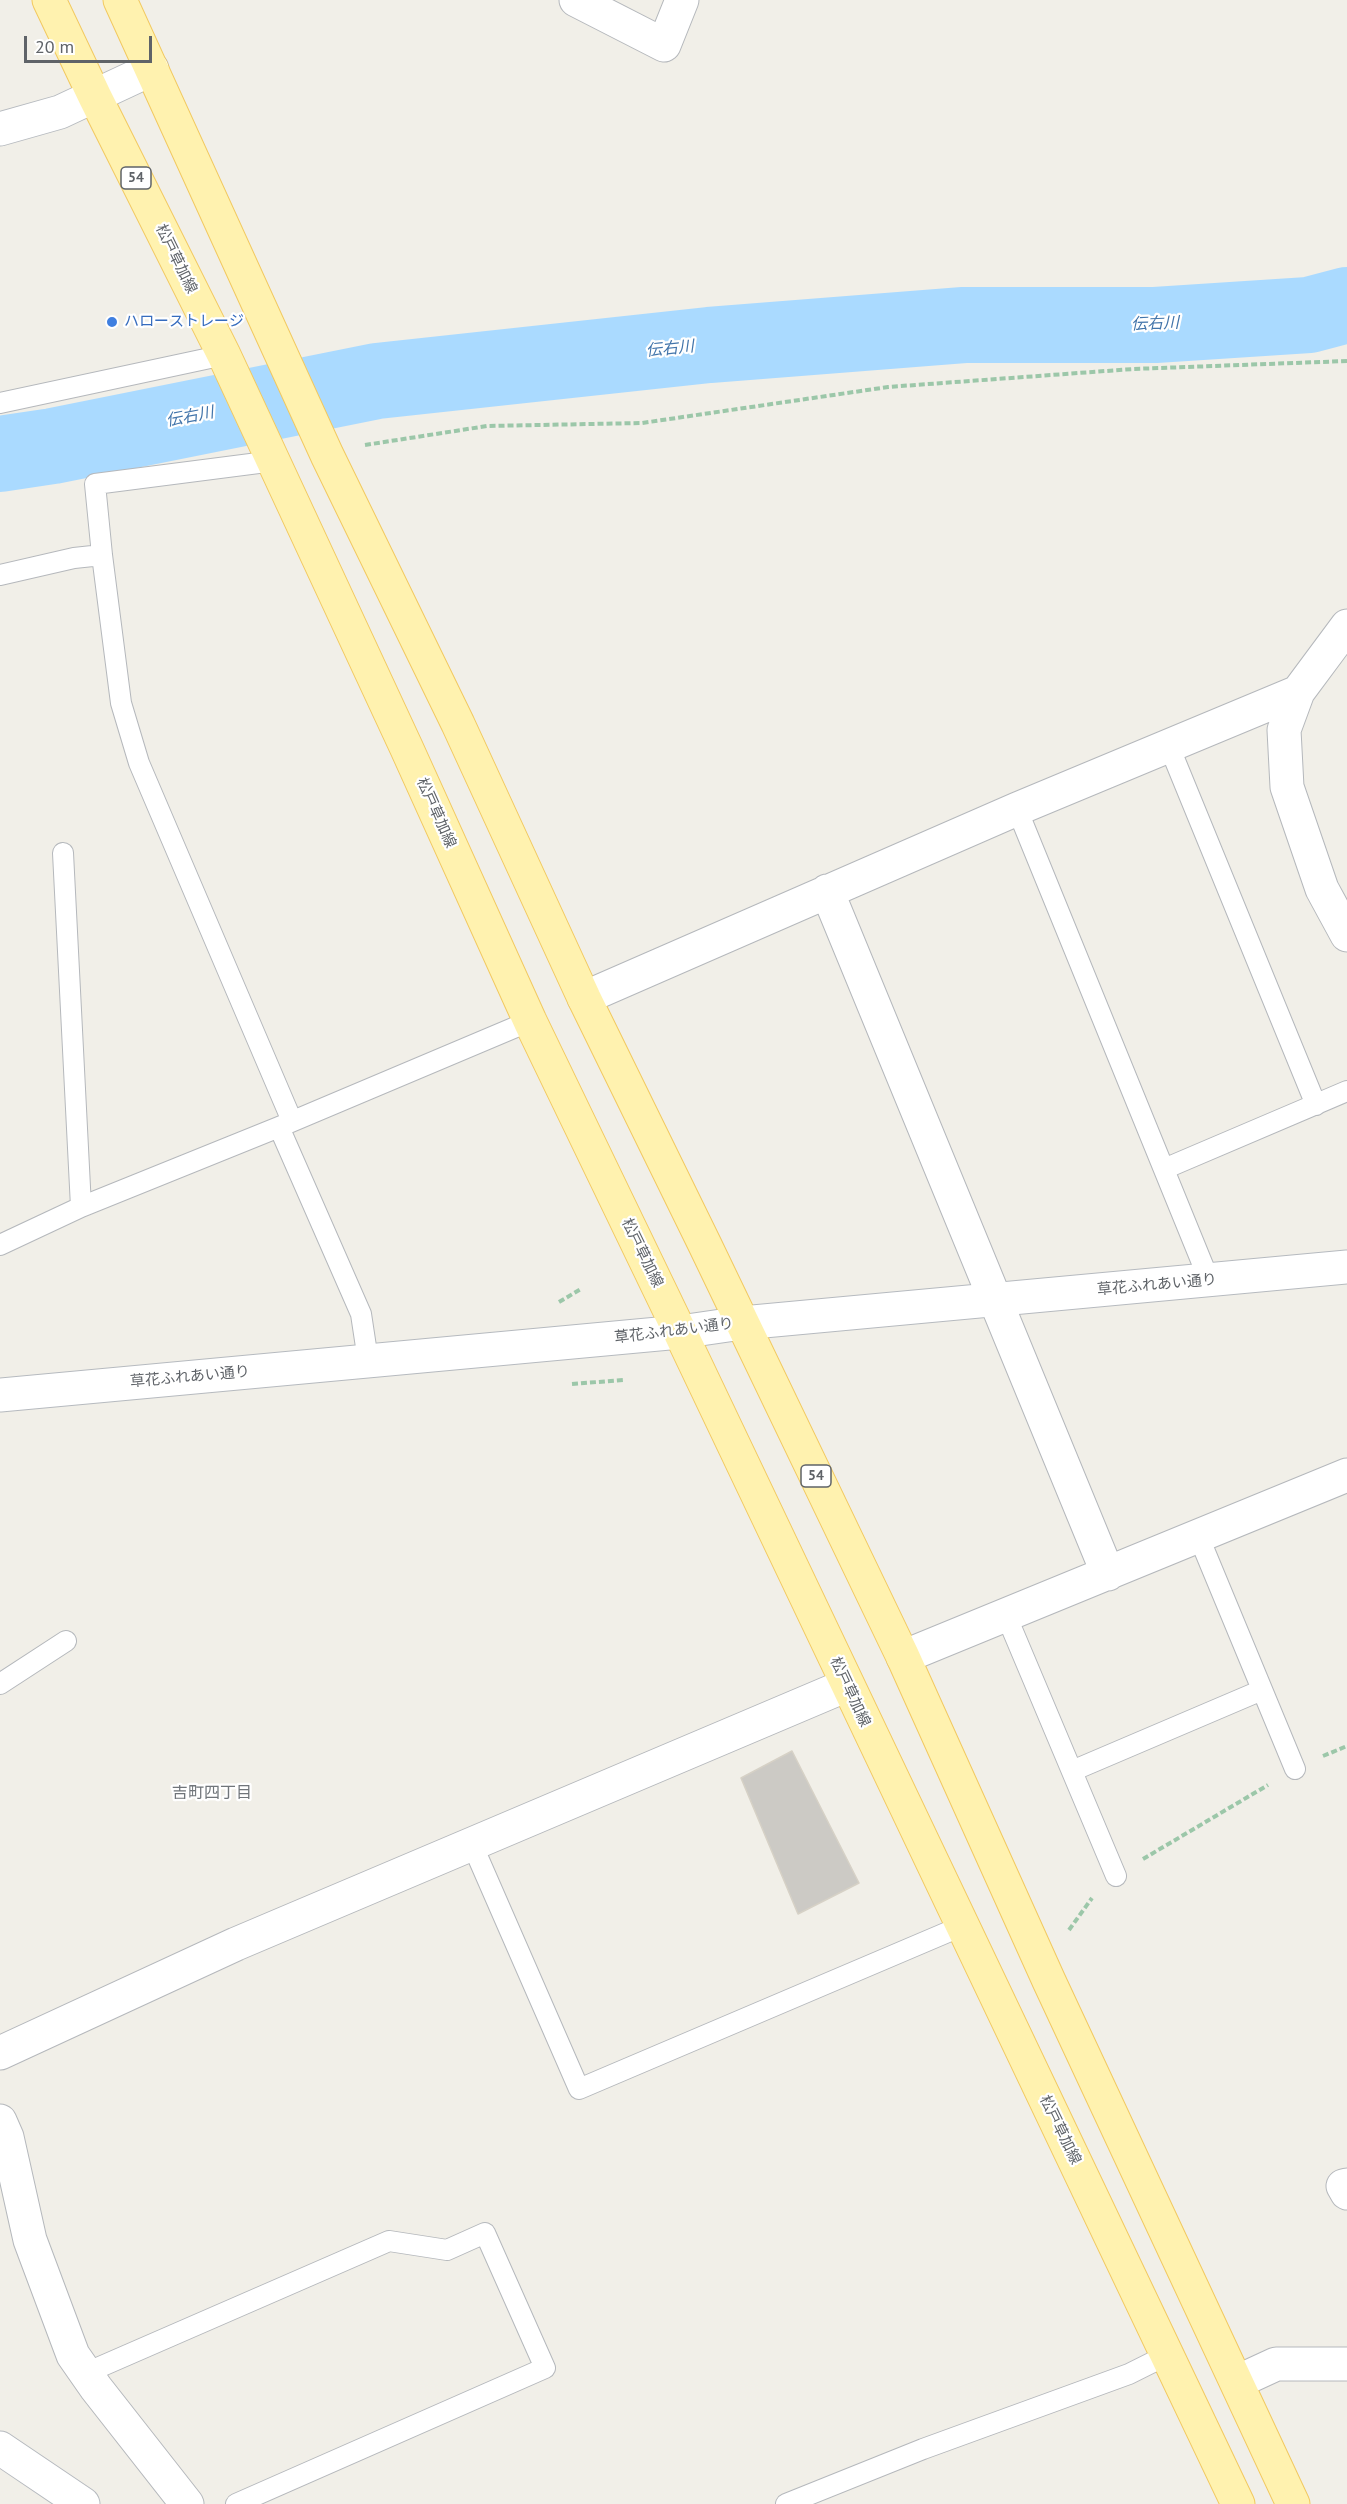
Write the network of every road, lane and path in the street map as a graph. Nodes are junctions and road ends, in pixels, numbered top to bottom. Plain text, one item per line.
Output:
1 (49, 0) edge
2 (120, 0) edge
3 (576, 0) edge
4 (682, 0) edge
5 (152, 69) junction
6 (95, 97) junction
7 (0, 129) edge
8 (224, 355) junction
9 (1347, 361) edge
10 (0, 403) edge
11 (362, 446) dead end
12 (274, 461) junction
13 (102, 555) junction
14 (0, 574) edge
15 (1347, 626) edge
16 (1299, 692) junction
17 (1169, 746) junction
18 (1017, 809) junction
19 (63, 853) dead end
20 (827, 891) junction
21 (1347, 935) edge
22 (584, 998) junction
23 (530, 1021) junction
24 (1347, 1091) edge
25 (1316, 1104) junction
26 (286, 1124) junction
27 (1164, 1169) junction
28 (81, 1207) junction
29 (0, 1245) edge
30 (1347, 1266) edge
31 (1209, 1280) junction
32 (994, 1299) junction
33 (742, 1323) junction
34 (680, 1332) junction
35 (368, 1360) junction
36 (0, 1395) edge
37 (1347, 1474) edge
38 (1198, 1535) junction
39 (1108, 1574) junction
40 (1006, 1615) junction
41 (66, 1641) dead end
42 (903, 1657) junction
43 (0, 1684) edge
44 (846, 1685) junction
45 (1262, 1690) junction
46 (1347, 1746) edge
47 (1295, 1769) junction
48 (1072, 1771) junction
49 (472, 1844) junction
50 (1116, 1876) junction
51 (962, 1926) junction
52 (1066, 1934) dead end
53 (0, 2052) edge
54 (0, 2121) edge
55 (1347, 2185) edge
56 (1347, 2193) edge
57 (1167, 2355) junction
58 (1347, 2364) edge
59 (86, 2373) junction
60 (1237, 2382) junction
61 (0, 2448) edge
62 (83, 2504) edge
63 (187, 2504) edge
64 (236, 2504) edge
65 (786, 2504) edge
66 (1238, 2504) edge
67 (1293, 2504) edge

1 - 6 main road, 松戸草加線 / 54
2 - 5 main road, 54
3 - 4 street
5 - 6 street
5 - 22 main road, 54
6 - 7 street
6 - 8 main road, 松戸草加線 / 54
8 - 10 lane
8 - 12 main road, 松戸草加線 / 54
9 - 11 path
12 - 13 lane
12 - 23 main road, 松戸草加線 / 54
13 - 14 lane
13 - 26 lane
15 - 16 street
16 - 17 street
16 - 21 street
17 - 18 street
17 - 25 lane
18 - 20 street
18 - 27 lane
19 - 28 lane
20 - 22 street
20 - 32 street
22 - 33 main road, 54
23 - 26 lane
23 - 34 main road, 松戸草加線 / 54
24 - 25 lane
25 - 27 lane
26 - 28 lane
26 - 35 lane
27 - 31 lane
28 - 29 lane
30 - 31 street, 草花ふれあい通り
31 - 32 street, 草花ふれあい通り
32 - 33 street, 草花ふれあい通り
32 - 39 street
33 - 34 street, 草花ふれあい通り
33 - 42 main road, 54
34 - 35 street, 草花ふれあい通り
34 - 44 main road, 松戸草加線 / 54
35 - 36 street, 草花ふれあい通り
37 - 38 street
38 - 39 street
38 - 45 lane
39 - 40 street
40 - 42 street
40 - 48 lane
41 - 43 lane
42 - 60 main road, 54
44 - 49 street
44 - 51 main road, 松戸草加線 / 54
45 - 47 lane
45 - 48 lane
46 - 47 path
47 - 50 path
48 - 50 lane
49 - 51 lane
49 - 53 street
50 - 52 path
51 - 57 main road, 松戸草加線 / 54
54 - 59 street
55 - 56 street
57 - 65 lane
57 - 66 main road, 松戸草加線 / 54
58 - 60 street
59 - 63 street
59 - 64 lane
60 - 67 main road, 54
61 - 62 street

